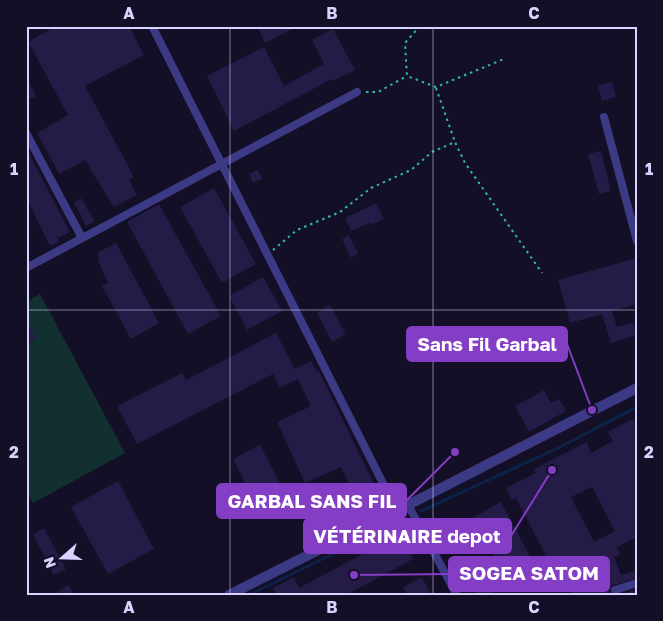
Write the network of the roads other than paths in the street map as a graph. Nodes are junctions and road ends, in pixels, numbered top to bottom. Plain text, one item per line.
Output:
1 (152, 26) edge
2 (356, 92) road end
3 (604, 117) dead end
4 (26, 133) edge
5 (221, 164) junction
6 (82, 238) junction
7 (637, 241) edge
8 (26, 268) edge
9 (637, 388) edge
10 (408, 506) junction
11 (397, 511) junction
12 (637, 583) edge
13 (615, 590) dead end
14 (229, 595) edge
15 (457, 595) edge

1 - 5 street
2 - 5 street
3 - 7 street
4 - 6 street
5 - 6 street
5 - 11 street
6 - 8 street
9 - 10 street
10 - 11 street
10 - 15 street
11 - 14 street
12 - 13 street

